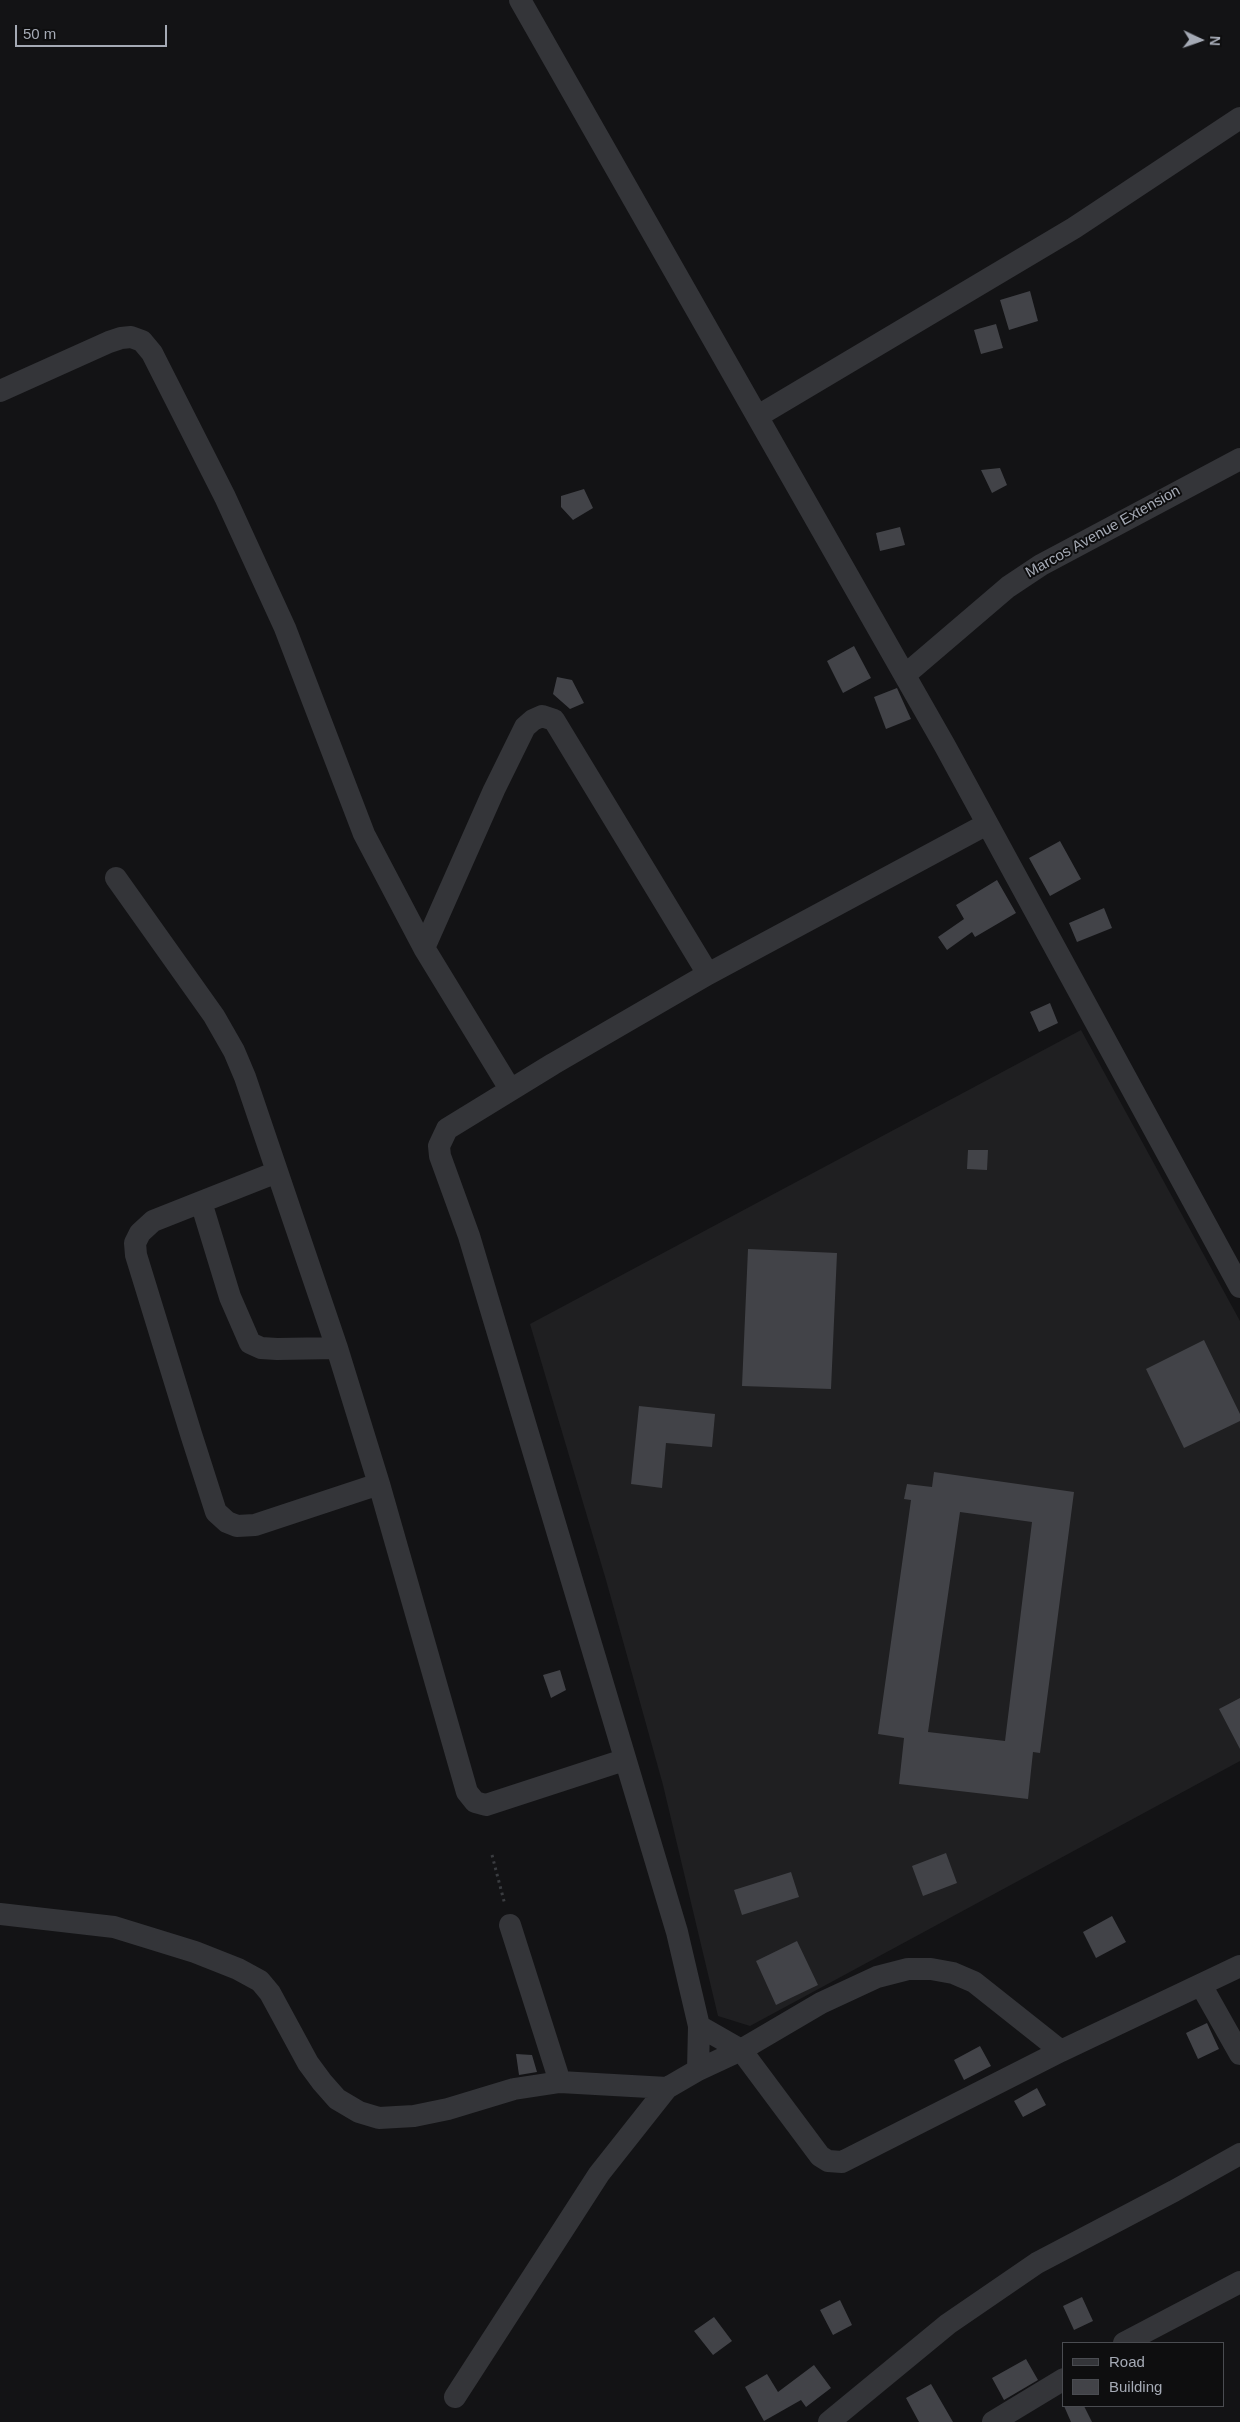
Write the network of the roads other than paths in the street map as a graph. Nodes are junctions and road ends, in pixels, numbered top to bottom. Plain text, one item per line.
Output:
1 (520, 0) edge
2 (1240, 118) edge
3 (0, 391) edge
4 (758, 416) junction
5 (1240, 459) edge
6 (905, 675) junction
7 (987, 824) junction
8 (116, 878) dead end
9 (424, 948) junction
10 (708, 974) junction
11 (510, 1089) junction
12 (277, 1172) junction
13 (201, 1202) junction
14 (1240, 1286) edge
15 (337, 1348) junction
16 (379, 1484) junction
17 (624, 1760) junction
18 (0, 1914) edge
19 (510, 1925) road end
20 (1240, 1966) edge
21 (1202, 1985) junction
22 (699, 2026) junction
23 (741, 2050) junction
24 (1061, 2051) junction
25 (1240, 2054) edge
26 (698, 2070) junction
27 (560, 2082) junction
28 (667, 2088) junction
29 (1240, 2154) edge
30 (1240, 2282) edge
31 (1126, 2342) edge
32 (1062, 2381) edge
33 (455, 2398) dead end
34 (829, 2422) edge
35 (993, 2422) edge

1 - 4 street
2 - 4 street
3 - 9 street
4 - 6 street
5 - 6 street, Marcos Avenue Extension
6 - 7 street
7 - 10 street
7 - 14 street
8 - 12 street
9 - 10 street
9 - 11 street
10 - 11 street
11 - 17 street
12 - 13 street
12 - 15 street
13 - 15 street
13 - 16 street
15 - 16 street
16 - 17 street
17 - 22 street
18 - 27 street
19 - 27 street
20 - 21 street
21 - 24 street
21 - 25 street
22 - 23 street
22 - 26 street
23 - 24 street
23 - 24 street
23 - 26 street
26 - 28 street
27 - 28 street
28 - 33 street
29 - 34 street
30 - 31 street
32 - 35 street

